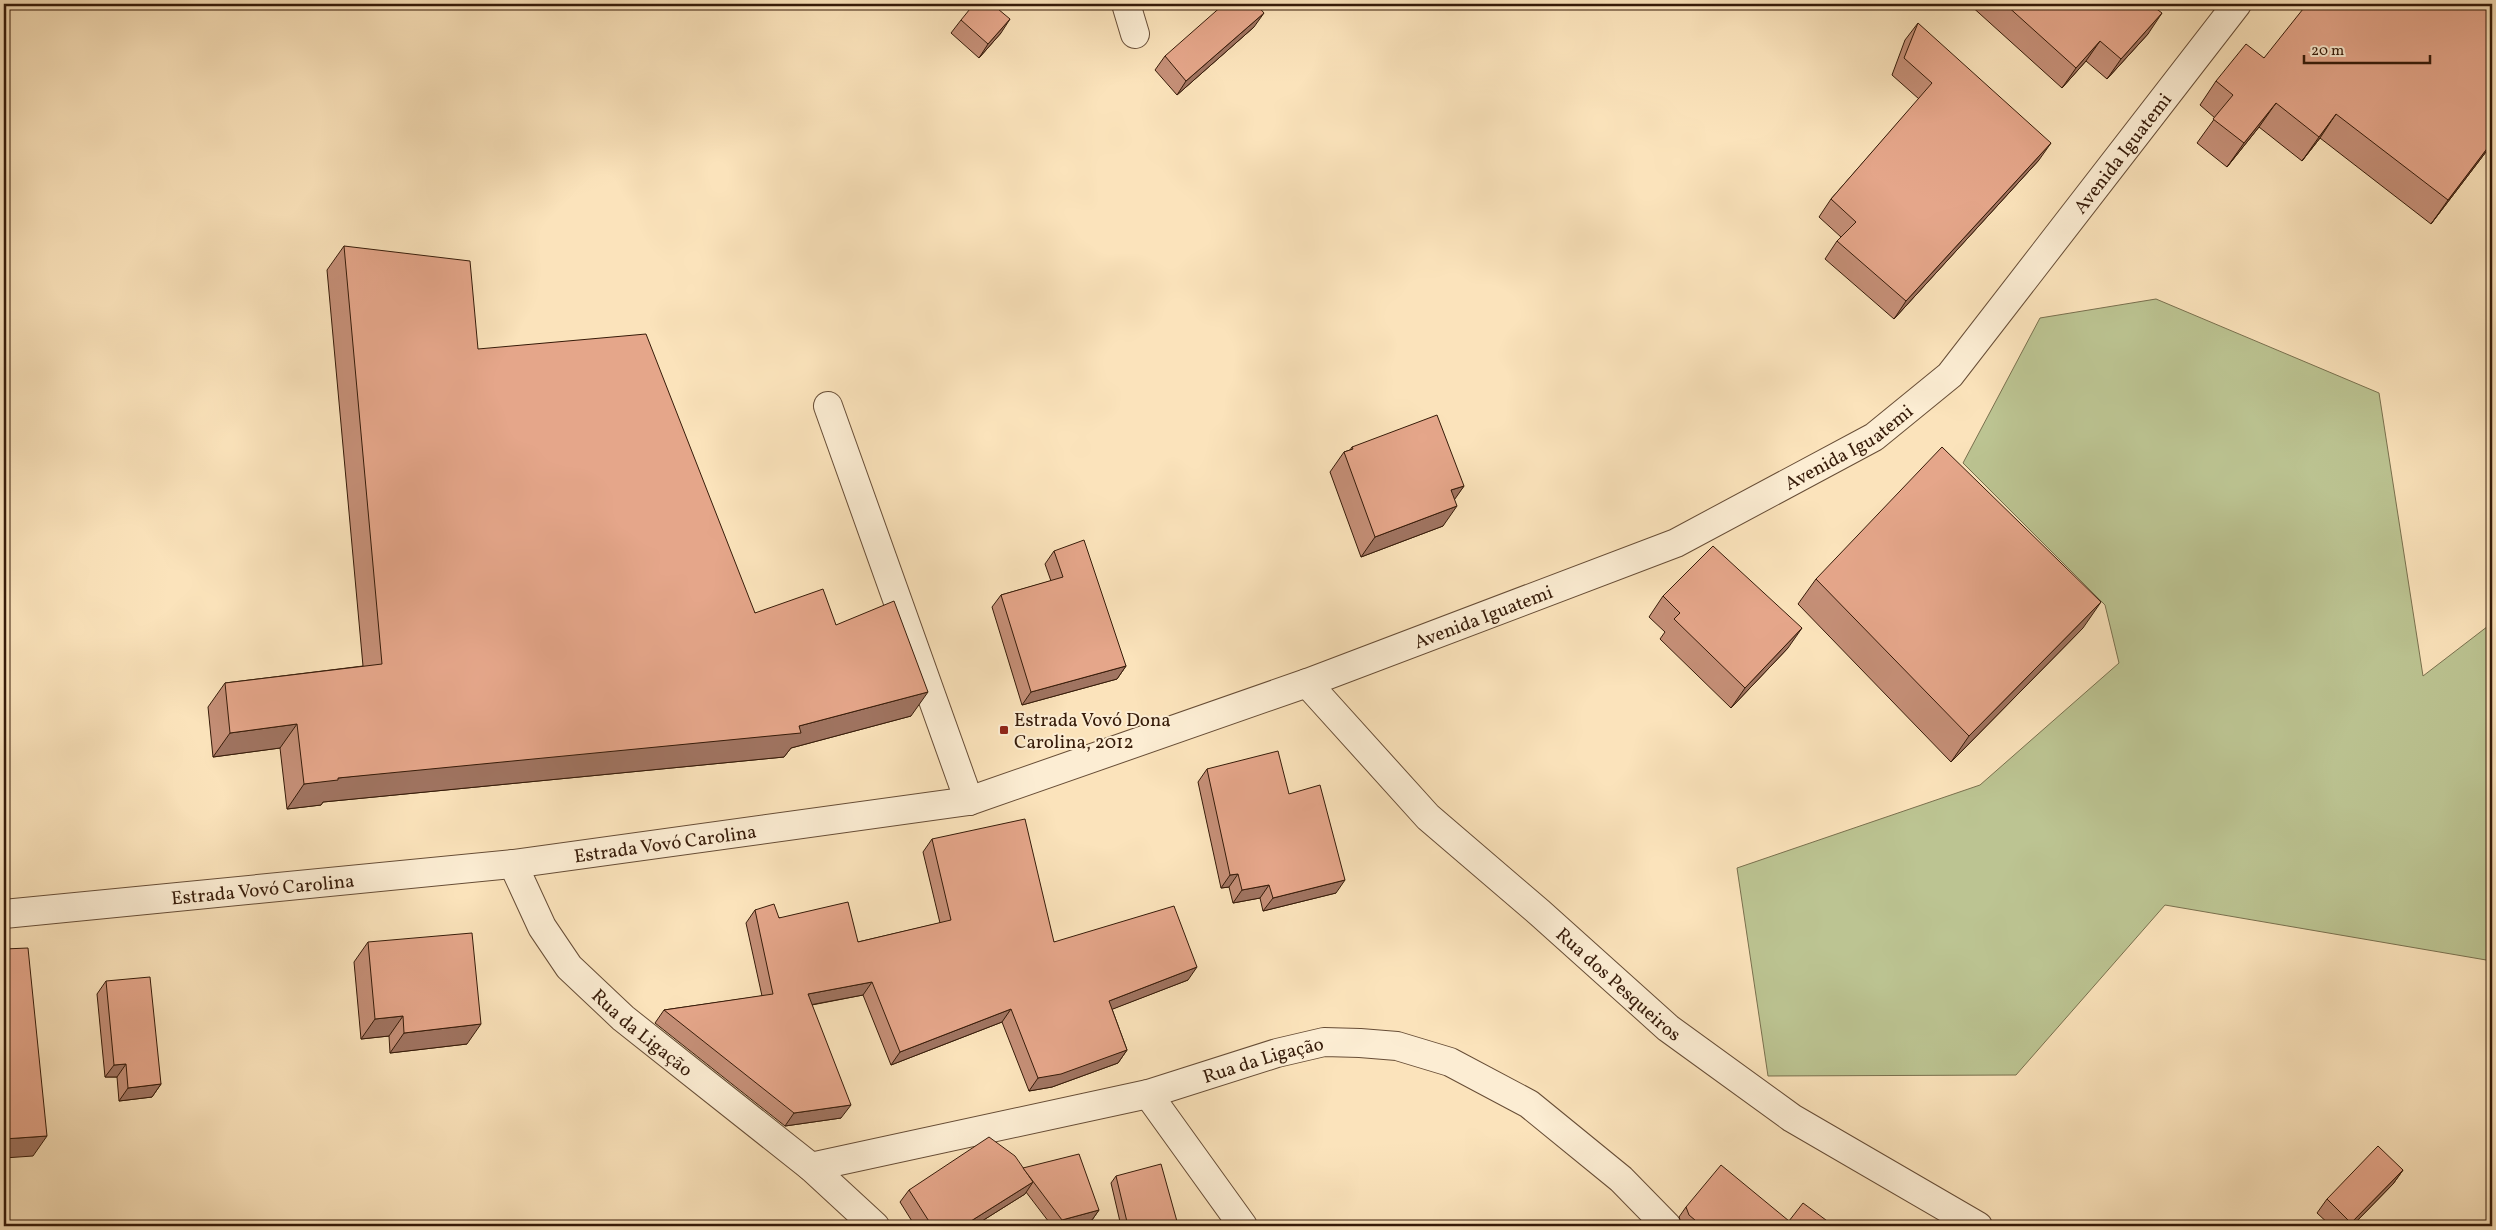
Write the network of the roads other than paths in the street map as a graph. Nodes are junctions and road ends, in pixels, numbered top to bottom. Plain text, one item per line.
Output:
1 (1126, 4) edge
2 (2236, 4) edge
3 (1135, 34) dead end
4 (828, 406) dead end
5 (1307, 683) junction
6 (970, 801) junction
7 (513, 864) junction
8 (4, 914) edge
9 (1148, 1094) junction
10 (811, 1168) junction
11 (875, 1226) edge
12 (1243, 1226) edge
13 (1668, 1226) edge
14 (1978, 1226) edge

1 - 3 street
2 - 5 street, Avenida Iguatemi
4 - 6 street
5 - 6 street, Estrada Vovó Carolina
5 - 14 street, Rua dos Pesqueiros
6 - 7 street, Estrada Vovó Carolina
7 - 8 street, Estrada Vovó Carolina
7 - 10 street, Rua da Ligação
9 - 10 street, Rua da Ligação
9 - 12 street
9 - 13 street, Rua da Ligação
10 - 11 street, Rua da Ligação

